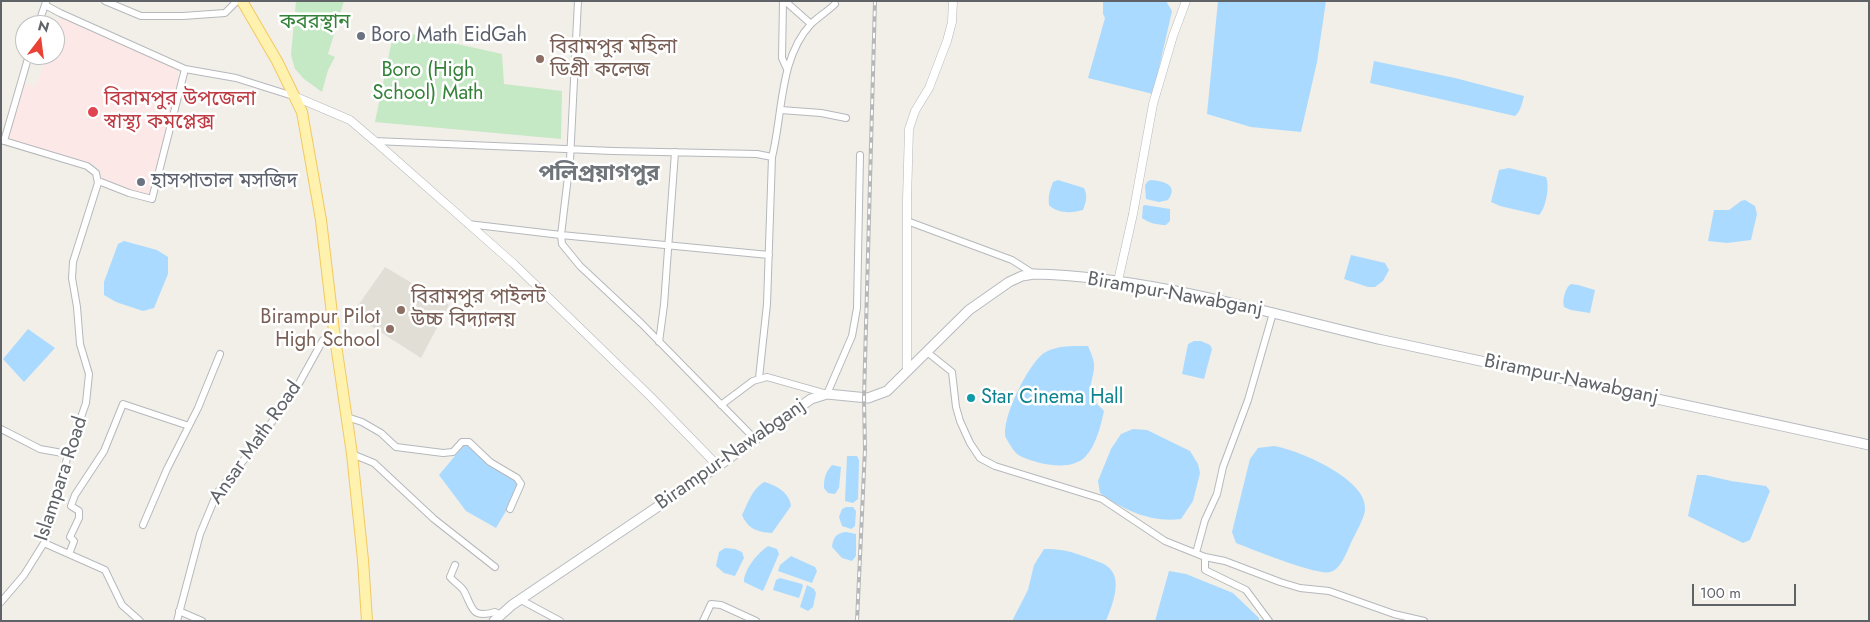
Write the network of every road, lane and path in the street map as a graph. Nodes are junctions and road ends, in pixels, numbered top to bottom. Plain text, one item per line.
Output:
1 (105, 1) edge
2 (237, 1) edge
3 (242, 1) edge
4 (578, 1) edge
5 (784, 1) edge
6 (953, 1) edge
7 (1186, 1) edge
8 (45, 3) edge
9 (835, 4) dead end
10 (41, 15) edge
11 (811, 24) junction
12 (26, 65) edge
13 (185, 69) junction
14 (787, 69) junction
15 (296, 97) junction
16 (781, 110) junction
17 (846, 118) dead end
18 (2, 141) edge
19 (374, 141) junction
20 (571, 149) junction
21 (675, 152) junction
22 (860, 155) dead end
23 (772, 157) junction
24 (98, 183) junction
25 (907, 221) junction
26 (467, 224) junction
27 (561, 235) junction
28 (668, 245) junction
29 (769, 255) junction
30 (1034, 274) junction
31 (1118, 281) junction
32 (1273, 313) junction
33 (334, 331) junction
34 (659, 342) junction
35 (927, 352) junction
36 (220, 354) dead end
37 (907, 371) junction
38 (759, 378) junction
39 (827, 394) junction
40 (722, 405) junction
41 (347, 418) junction
42 (189, 426) junction
43 (1, 429) edge
44 (754, 438) junction
45 (1869, 445) edge
46 (68, 454) junction
47 (352, 454) junction
48 (718, 466) junction
49 (510, 509) dead end
50 (143, 525) dead end
51 (44, 543) junction
52 (1196, 553) junction
53 (69, 554) junction
54 (1205, 557) junction
55 (455, 565) dead end
56 (495, 567) dead end
57 (521, 600) junction
58 (1, 602) edge
59 (179, 611) junction
60 (497, 618) edge
61 (140, 621) edge
62 (177, 621) edge
63 (202, 621) edge
64 (367, 621) edge
65 (560, 621) edge
66 (702, 621) edge
67 (756, 621) edge
68 (1269, 621) edge
69 (1424, 621) edge

1 - 2 street
3 - 15 main road
4 - 20 street
5 - 11 street
5 - 14 street
6 - 25 street
7 - 31 street
8 - 10 street
8 - 13 street
9 - 11 street
11 - 14 street
12 - 18 street
13 - 15 street
13 - 24 street
14 - 16 street
15 - 19 street
15 - 33 main road
16 - 17 street
16 - 23 street
18 - 24 street
19 - 20 street
19 - 26 street
20 - 21 street
20 - 27 street
21 - 23 street
21 - 28 street
22 - 39 street
23 - 29 street
24 - 46 street, Islampara Road
25 - 30 street
25 - 37 street
26 - 27 street
26 - 48 street
27 - 28 street
27 - 34 street
28 - 29 street
28 - 34 street
29 - 38 street
30 - 31 main road, Birampur-Nawabganj
30 - 35 main road, Birampur-Nawabganj
31 - 32 main road, Birampur-Nawabganj
32 - 45 main road, Birampur-Nawabganj
32 - 52 street
33 - 41 main road
33 - 59 street, Ansar Math Road
34 - 40 street
35 - 37 main road, Birampur-Nawabganj
35 - 52 street
36 - 42 street
37 - 39 main road, Birampur-Nawabganj
38 - 39 street
38 - 40 street
39 - 44 main road, Birampur-Nawabganj
40 - 44 street
41 - 47 main road
41 - 49 street
42 - 50 street
42 - 53 street
43 - 46 street
44 - 48 main road, Birampur-Nawabganj
46 - 51 street, Islampara Road
47 - 56 street
47 - 64 main road
48 - 57 main road, Birampur-Nawabganj
51 - 53 street
51 - 58 street, Islampara Road
52 - 54 street
53 - 61 street
54 - 68 street
54 - 69 street
55 - 60 street
57 - 60 main road, Birampur-Nawabganj
57 - 65 street
59 - 62 street, Ansar Math Road
59 - 63 street
66 - 67 street

